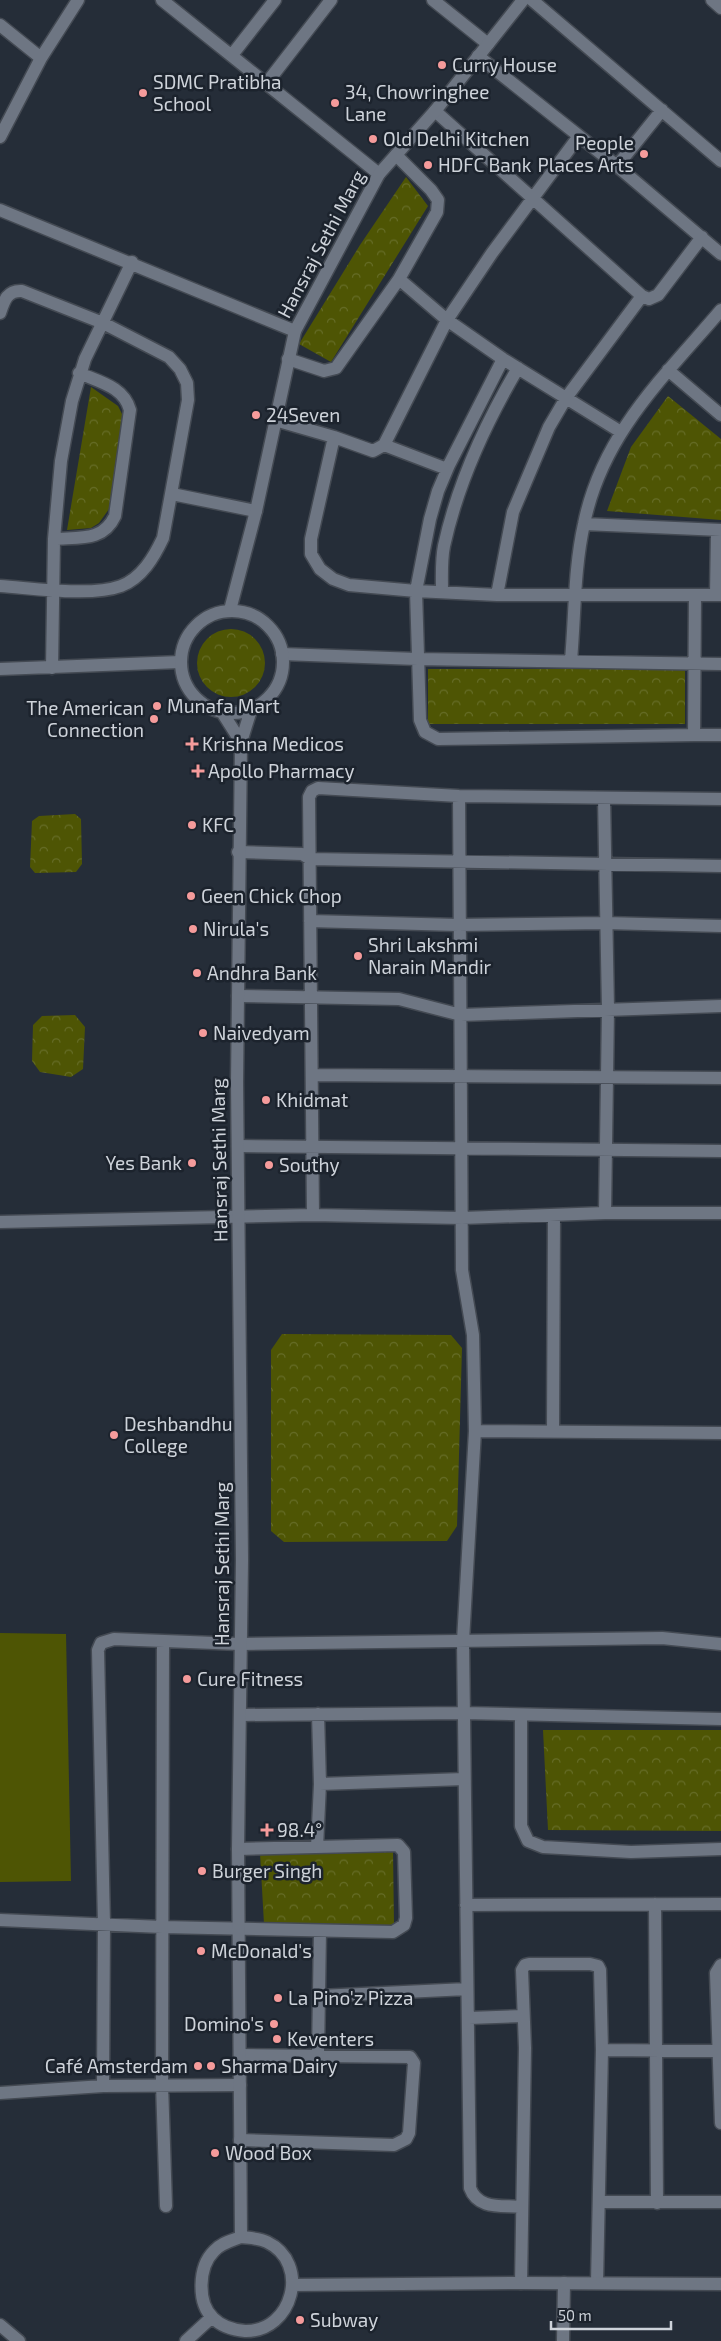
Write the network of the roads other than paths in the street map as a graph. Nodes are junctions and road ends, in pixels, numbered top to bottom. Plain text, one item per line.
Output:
1 (78, 0) edge
2 (162, 0) edge
3 (275, 0) edge
4 (332, 0) edge
5 (433, 0) edge
6 (523, 0) edge
7 (532, 0) edge
8 (712, 0) edge
9 (721, 8) edge
10 (0, 25) edge
11 (488, 44) junction
12 (232, 55) junction
13 (478, 56) junction
14 (41, 58) junction
15 (266, 84) junction
16 (662, 110) junction
17 (436, 111) junction
18 (579, 136) junction
19 (0, 138) edge
20 (396, 155) junction
21 (721, 161) edge
22 (617, 166) junction
23 (379, 174) junction
24 (532, 199) junction
25 (0, 210) edge
26 (702, 238) junction
27 (721, 254) edge
28 (132, 262) junction
29 (399, 279) junction
30 (642, 296) junction
31 (721, 310) edge
32 (0, 313) edge
33 (447, 320) junction
34 (103, 323) junction
35 (295, 331) junction
36 (288, 359) junction
37 (503, 359) junction
38 (518, 368) junction
39 (668, 370) junction
40 (79, 374) junction
41 (566, 398) junction
42 (721, 415) edge
43 (276, 420) junction
44 (621, 432) junction
45 (334, 437) junction
46 (384, 445) junction
47 (447, 469) junction
48 (172, 494) junction
49 (256, 511) junction
50 (584, 524) junction
51 (719, 530) edge
52 (54, 539) junction
53 (0, 586) edge
54 (53, 589) junction
55 (416, 591) junction
56 (442, 592) junction
57 (497, 595) junction
58 (577, 595) junction
59 (718, 595) edge
60 (695, 596) junction
61 (230, 610) junction
62 (282, 654) junction
63 (416, 659) junction
64 (571, 660) junction
65 (180, 662) junction
66 (695, 663) junction
67 (721, 664) edge
68 (52, 668) junction
69 (0, 669) edge
70 (251, 710) junction
71 (222, 712) junction
72 (694, 735) junction
73 (721, 735) edge
74 (241, 742) junction
75 (459, 796) junction
76 (604, 798) junction
77 (721, 799) edge
78 (238, 852) junction
79 (310, 859) junction
80 (459, 861) junction
81 (604, 862) junction
82 (721, 866) edge
83 (310, 921) junction
84 (605, 923) junction
85 (458, 925) junction
86 (721, 926) edge
87 (238, 996) junction
88 (311, 999) junction
89 (721, 1006) edge
90 (608, 1009) junction
91 (461, 1015) junction
92 (312, 1075) junction
93 (459, 1077) junction
94 (605, 1077) junction
95 (721, 1078) edge
96 (238, 1146) junction
97 (312, 1147) junction
98 (460, 1148) junction
99 (606, 1148) junction
100 (721, 1151) edge
101 (605, 1213) junction
102 (721, 1213) edge
103 (313, 1215) junction
104 (554, 1215) junction
105 (238, 1218) junction
106 (462, 1218) junction
107 (0, 1222) edge
108 (476, 1431) junction
109 (553, 1431) junction
110 (721, 1433) edge
111 (463, 1641) junction
112 (162, 1642) junction
113 (240, 1644) junction
114 (721, 1644) edge
115 (464, 1713) junction
116 (318, 1714) junction
117 (242, 1715) junction
118 (521, 1716) junction
119 (721, 1719) edge
120 (464, 1779) junction
121 (320, 1784) junction
122 (317, 1847) junction
123 (238, 1849) junction
124 (721, 1849) edge
125 (655, 1904) junction
126 (721, 1904) edge
127 (466, 1905) junction
128 (0, 1920) edge
129 (104, 1924) junction
130 (162, 1927) junction
131 (240, 1929) junction
132 (320, 1931) junction
133 (721, 1965) edge
134 (467, 1989) junction
135 (320, 1996) junction
136 (523, 2016) junction
137 (469, 2018) junction
138 (602, 2050) junction
139 (655, 2051) junction
140 (719, 2051) edge
141 (318, 2054) junction
142 (240, 2055) junction
143 (162, 2084) junction
144 (240, 2085) junction
145 (103, 2086) junction
146 (0, 2093) edge
147 (721, 2123) edge
148 (240, 2140) junction
149 (599, 2202) junction
150 (721, 2202) edge
151 (657, 2203) junction
152 (166, 2206) dead end
153 (521, 2207) junction
154 (240, 2237) junction
155 (521, 2282) junction
156 (597, 2282) junction
157 (564, 2283) junction
158 (721, 2284) edge
159 (292, 2285) junction
160 (212, 2317) junction
161 (0, 2325) edge
162 (19, 2341) edge
163 (186, 2341) edge
164 (563, 2341) edge

1 - 14 street
2 - 12 street
3 - 12 street
4 - 15 street
5 - 11 street
6 - 11 street, Hansraj Sethi Marg
7 - 16 street
8 - 9 street
10 - 14 street
11 - 13 street, Hansraj Sethi Marg
12 - 15 street
13 - 17 street, Hansraj Sethi Marg
13 - 18 street
14 - 19 street
15 - 23 street
16 - 21 street
16 - 22 street
17 - 20 street, Hansraj Sethi Marg
17 - 24 street
18 - 22 street
18 - 24 street
20 - 23 street, Hansraj Sethi Marg
20 - 29 street
22 - 26 street
23 - 35 street, Hansraj Sethi Marg
24 - 30 street
24 - 33 street
25 - 28 street
26 - 27 street
26 - 30 street
28 - 34 street
28 - 35 street
29 - 33 street
29 - 36 street
30 - 41 street
31 - 39 street
32 - 34 street
33 - 37 street
33 - 46 street
34 - 40 street
34 - 48 street
35 - 36 street, Hansraj Sethi Marg
36 - 43 street, Hansraj Sethi Marg
37 - 38 street
37 - 47 street
38 - 41 street
38 - 56 street
39 - 42 street
39 - 44 street
40 - 52 street
40 - 52 street
41 - 44 street
41 - 57 street
43 - 45 street
43 - 49 street, Hansraj Sethi Marg
44 - 50 street
45 - 46 street
45 - 55 street
46 - 47 street
47 - 55 street
48 - 49 street
48 - 54 street
49 - 61 street, Hansraj Sethi Marg
50 - 51 street
50 - 58 street
51 - 59 street
52 - 54 street
53 - 54 street
54 - 68 street
55 - 56 street
55 - 63 street
56 - 57 street
57 - 58 street
58 - 60 street
58 - 64 street
59 - 60 street
60 - 66 street
61 - 62 street
61 - 65 street
62 - 63 street
62 - 70 street
63 - 64 street
63 - 72 street
64 - 66 street
65 - 68 street
65 - 71 street
66 - 67 street
66 - 72 street
68 - 69 street
70 - 71 street
70 - 74 street, Hansraj Sethi Marg
71 - 74 street
72 - 73 street
74 - 78 street, Hansraj Sethi Marg
75 - 76 street
75 - 79 street
75 - 80 street
76 - 77 street
76 - 81 street
78 - 79 street
78 - 87 street, Hansraj Sethi Marg
79 - 80 street
79 - 83 street
80 - 81 street
80 - 85 street
81 - 82 street
81 - 84 street
83 - 85 street
83 - 88 street
84 - 85 street
84 - 86 street
84 - 90 street
85 - 91 street
87 - 88 street
87 - 96 street, Hansraj Sethi Marg
88 - 91 street
88 - 92 street
89 - 90 street
90 - 91 street
90 - 94 street
91 - 93 street
92 - 93 street
92 - 97 street
93 - 94 street
93 - 98 street
94 - 95 street
94 - 99 street
96 - 97 street
96 - 105 street, Hansraj Sethi Marg
97 - 98 street
97 - 103 street
98 - 99 street
98 - 106 street
99 - 100 street
99 - 101 street
101 - 102 street
101 - 104 street
103 - 105 street
103 - 106 street
104 - 106 street
104 - 109 street
105 - 107 street
105 - 113 street, Hansraj Sethi Marg
106 - 108 street
108 - 109 street
108 - 111 street
109 - 110 street
111 - 113 street
111 - 114 street
111 - 115 street
112 - 113 street
112 - 129 street
112 - 130 street
113 - 117 street, Hansraj Sethi Marg
115 - 116 street
115 - 118 street
115 - 120 street
116 - 117 street
116 - 121 street
117 - 123 street, Hansraj Sethi Marg
118 - 119 street
118 - 124 street
120 - 121 street
120 - 127 street
121 - 122 street
122 - 123 street
122 - 132 street
123 - 131 street, Hansraj Sethi Marg
125 - 126 street
125 - 127 street
125 - 139 street
127 - 134 street
128 - 129 street
129 - 130 street
129 - 145 street
130 - 131 street
130 - 143 street
131 - 132 street
131 - 142 street, Hansraj Sethi Marg
132 - 135 street
133 - 140 street
134 - 135 street
134 - 137 street
135 - 141 street
136 - 137 street
136 - 138 street
136 - 153 street
137 - 153 street
138 - 139 street
138 - 149 street
139 - 140 street
139 - 151 street
140 - 147 street
141 - 142 street
141 - 148 street
142 - 144 street, Hansraj Sethi Marg
143 - 144 street
143 - 145 street
143 - 152 street
144 - 148 street, Hansraj Sethi Marg
145 - 146 street
148 - 154 street, Hansraj Sethi Marg
149 - 151 street
149 - 156 street
150 - 151 street
153 - 155 street
154 - 159 street
154 - 160 street
155 - 157 street
155 - 159 street
156 - 157 street
156 - 158 street
157 - 164 street
159 - 160 street
160 - 163 street
161 - 162 street

